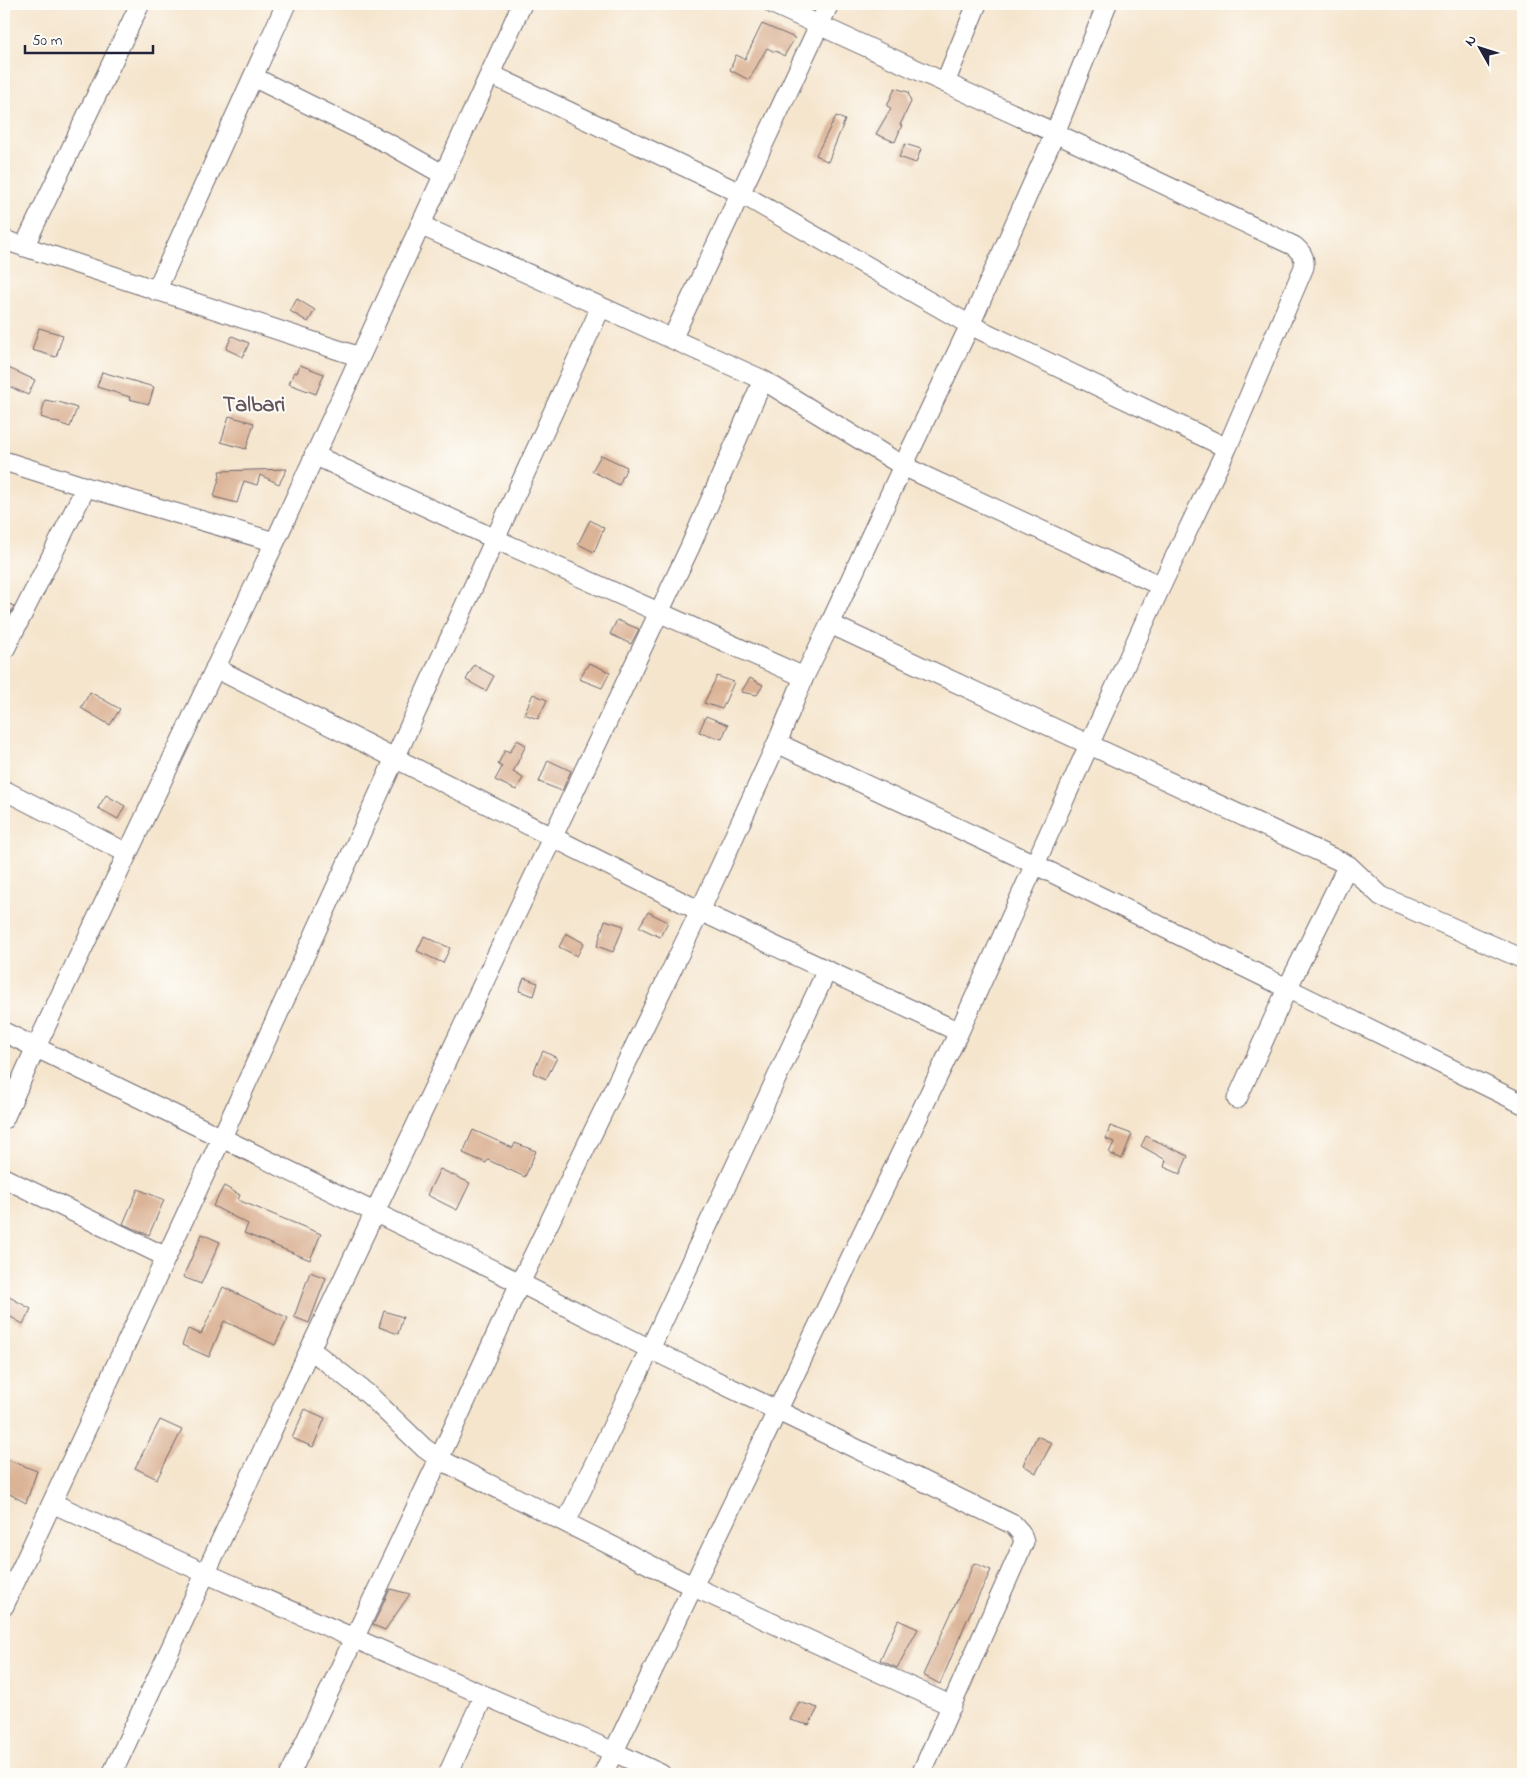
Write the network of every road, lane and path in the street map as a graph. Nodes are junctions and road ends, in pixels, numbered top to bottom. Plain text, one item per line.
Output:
1 (140, 4) edge
2 (286, 4) edge
3 (522, 4) edge
4 (774, 4) edge
5 (829, 4) edge
6 (977, 4) edge
7 (1107, 4) edge
8 (819, 25) junction
9 (490, 74) junction
10 (253, 78) junction
11 (945, 82) junction
12 (1055, 133) junction
13 (444, 175) junction
14 (740, 193) junction
15 (420, 225) junction
16 (4, 240) edge
17 (24, 247) junction
18 (156, 291) junction
19 (601, 307) junction
20 (970, 325) junction
21 (672, 339) junction
22 (360, 357) junction
23 (762, 380) junction
24 (1227, 448) junction
25 (314, 455) junction
26 (4, 461) edge
27 (903, 466) junction
28 (86, 487) junction
29 (495, 539) junction
30 (274, 542) junction
31 (1161, 586) junction
32 (660, 612) junction
33 (830, 624) junction
34 (4, 651) edge
35 (215, 668) junction
36 (804, 677) junction
37 (776, 743) junction
38 (1088, 745) junction
39 (395, 758) junction
40 (4, 790) edge
41 (552, 838) junction
42 (127, 853) junction
43 (1034, 864) junction
44 (1348, 865) junction
45 (700, 911) junction
46 (1523, 959) edge
47 (827, 970) junction
48 (1286, 988) junction
49 (4, 1032) edge
50 (959, 1032) junction
51 (36, 1047) junction
52 (1237, 1098) dead end
53 (1523, 1104) edge
54 (4, 1119) edge
55 (222, 1138) junction
56 (4, 1178) edge
57 (375, 1214) junction
58 (166, 1257) junction
59 (520, 1283) junction
60 (310, 1349) junction
61 (650, 1349) junction
62 (777, 1411) junction
63 (439, 1459) junction
64 (52, 1503) junction
65 (566, 1522) junction
66 (205, 1573) junction
67 (692, 1586) junction
68 (4, 1606) edge
69 (354, 1638) junction
70 (484, 1695) junction
71 (952, 1706) junction
72 (614, 1752) junction
73 (112, 1774) edge
74 (290, 1774) edge
75 (448, 1774) edge
76 (603, 1774) edge
77 (661, 1774) edge
78 (921, 1774) edge

1 - 17 street
2 - 10 street
3 - 9 street
4 - 8 street
5 - 8 street
6 - 11 street
7 - 12 street
8 - 11 street
8 - 14 street
9 - 13 street
9 - 14 street
10 - 13 street
10 - 18 street
11 - 12 street
12 - 20 street
12 - 24 street
13 - 15 street
14 - 20 street
14 - 21 street
15 - 19 street
15 - 22 street
16 - 17 street
17 - 18 street
18 - 22 street
19 - 21 street
19 - 29 street
20 - 24 street
20 - 27 street
21 - 23 street
22 - 25 street
23 - 27 street
23 - 32 street
24 - 31 street
25 - 29 street
25 - 30 street
26 - 28 street
27 - 31 street
27 - 33 street
28 - 30 street
28 - 34 street
29 - 32 street
29 - 39 street
30 - 35 street
31 - 38 street
32 - 36 street
32 - 41 street
33 - 36 street
33 - 38 street
35 - 39 street
35 - 42 street
36 - 37 street
37 - 43 street
37 - 45 street
38 - 43 street
38 - 44 street
39 - 41 street
39 - 55 street
40 - 42 street
41 - 45 street
41 - 57 street
42 - 51 street
43 - 48 street
43 - 50 street
44 - 46 street
44 - 48 street
45 - 47 street
45 - 59 street
47 - 50 street
47 - 61 street
48 - 52 street
48 - 53 street
49 - 51 street
50 - 62 street
51 - 54 street
51 - 55 street
55 - 57 street
55 - 58 street
56 - 58 street
57 - 59 street
57 - 60 street
58 - 64 street
59 - 61 street
59 - 63 street
60 - 63 street
60 - 66 street
61 - 62 street
61 - 65 street
62 - 67 street
62 - 71 street
63 - 65 street
63 - 69 street
64 - 66 street
64 - 68 street
65 - 67 street
66 - 69 street
66 - 73 street
67 - 71 street
67 - 72 street
69 - 70 street
69 - 74 street
70 - 72 street
70 - 75 street
71 - 78 street
72 - 76 street
72 - 77 street

